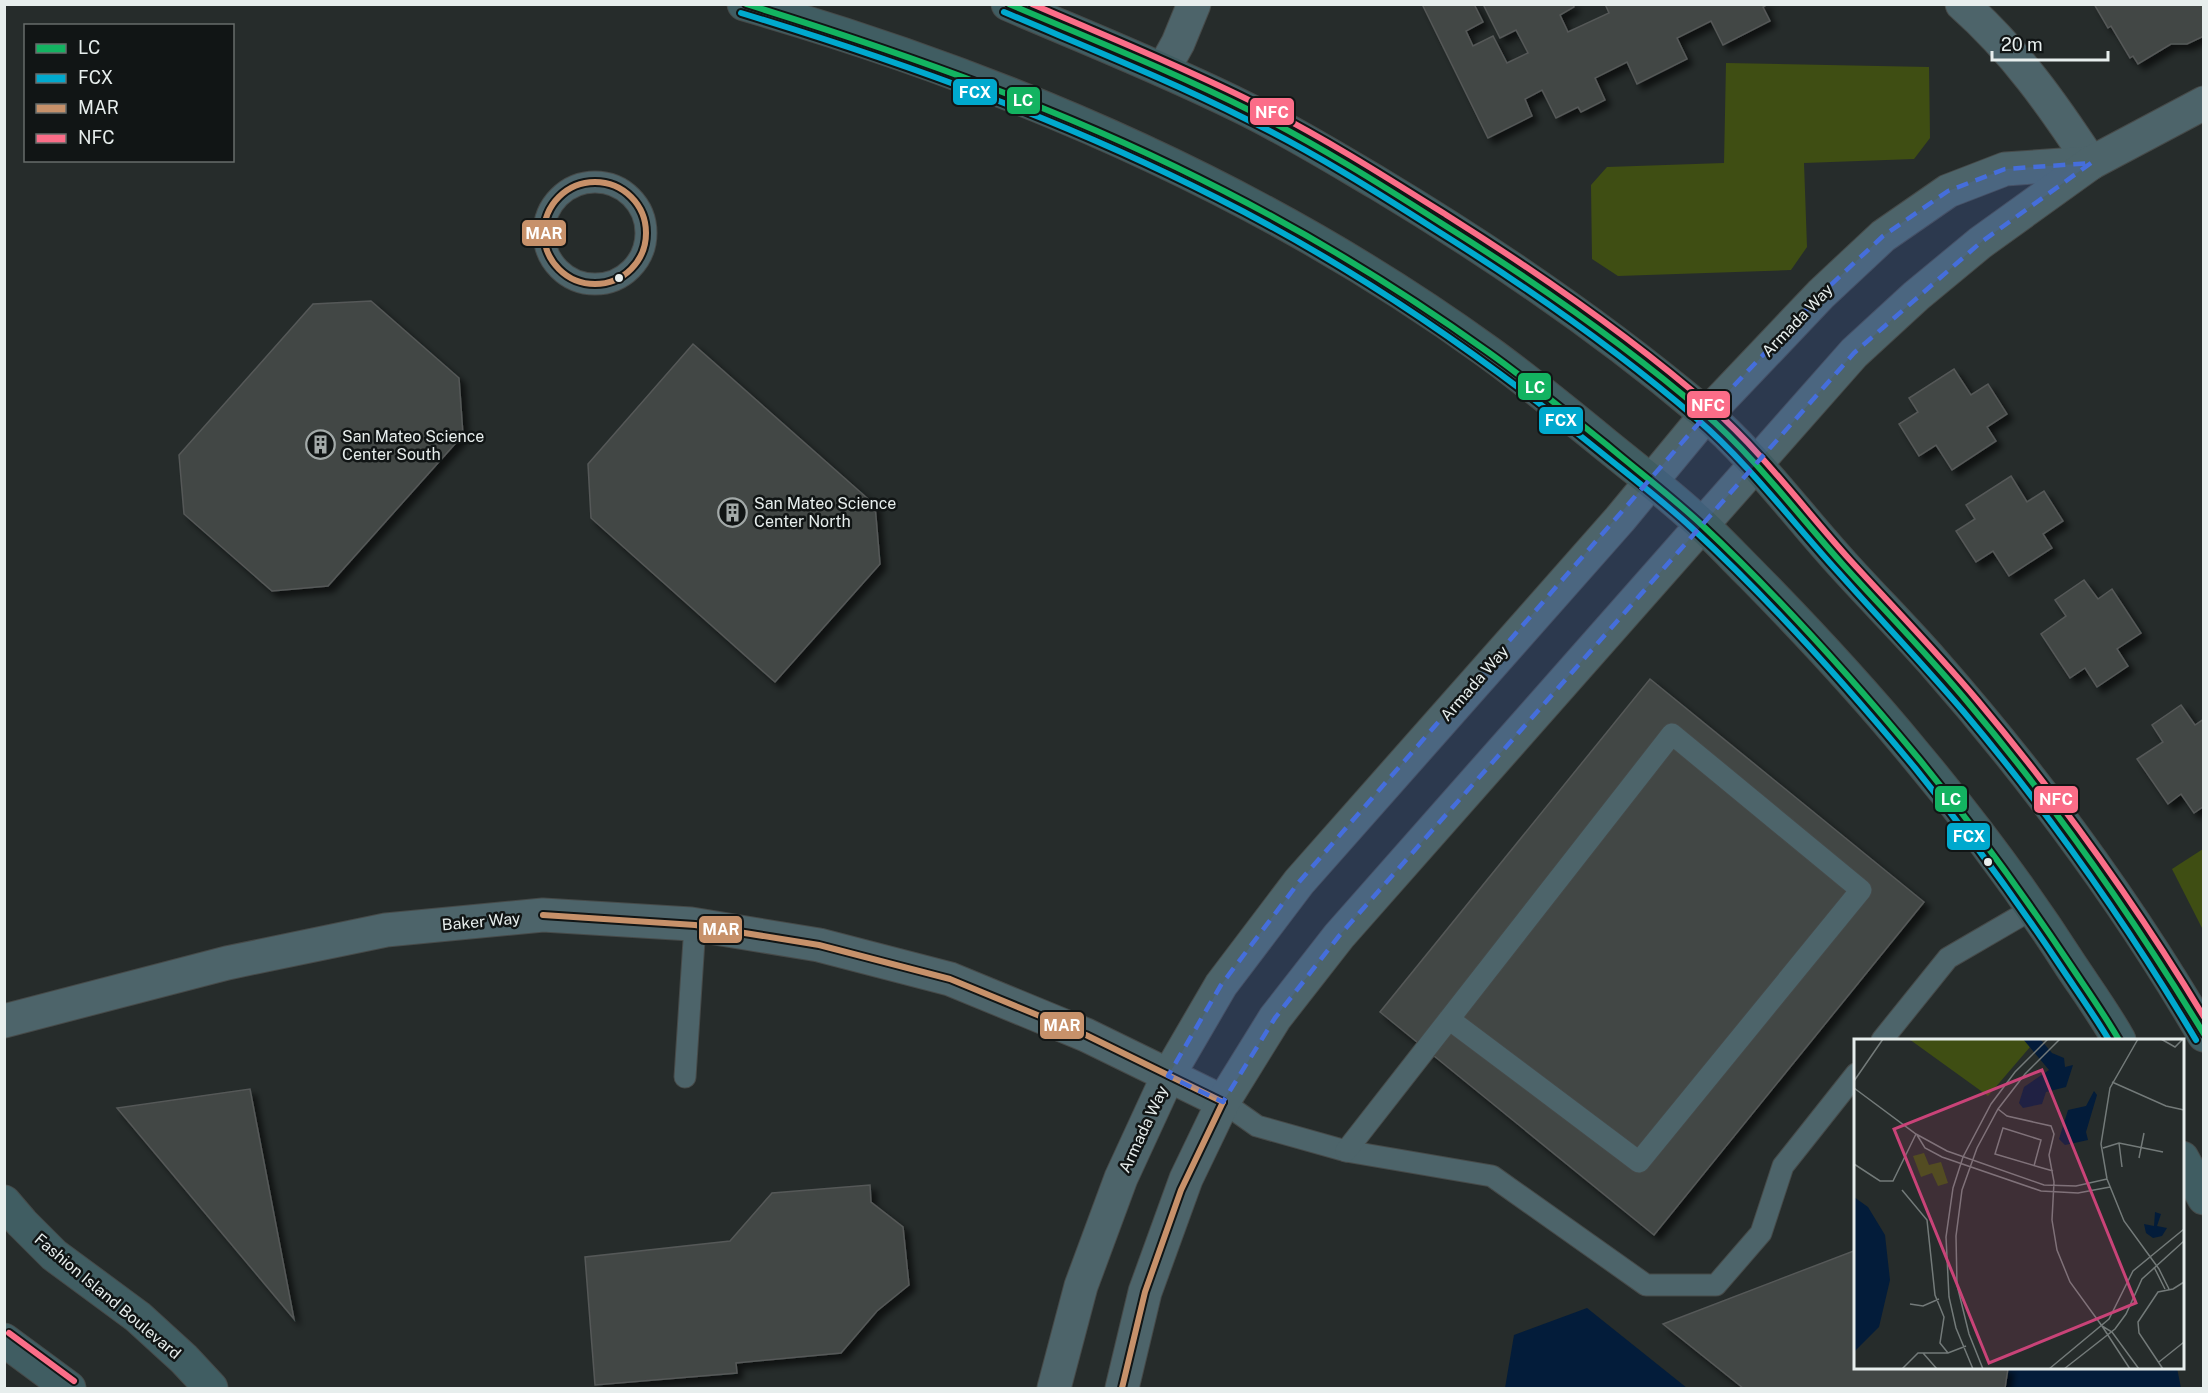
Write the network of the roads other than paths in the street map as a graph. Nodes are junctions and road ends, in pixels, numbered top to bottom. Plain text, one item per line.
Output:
1 (744, 4) edge
2 (1008, 4) edge
3 (1194, 4) edge
4 (1962, 4) edge
5 (1163, 70) junction
6 (2204, 103) edge
7 (2091, 163) junction
8 (546, 218) joint
9 (1706, 415) junction
10 (1756, 466) junction
11 (1652, 482) junction
12 (1703, 526) junction
13 (2034, 908) junction
14 (695, 925) junction
15 (1449, 1019) junction
16 (4, 1021) edge
17 (2204, 1035) edge
18 (1884, 1039) edge
19 (2118, 1039) edge
20 (1168, 1076) junction
21 (685, 1077) dead end
22 (1854, 1077) edge
23 (1223, 1102) junction
24 (1346, 1151) junction
25 (2184, 1162) edge
26 (2204, 1198) edge
27 (4, 1202) edge
28 (4, 1340) edge
29 (69, 1389) edge
30 (211, 1389) edge
31 (1054, 1389) edge
32 (1122, 1389) edge

1 - 11 main road
2 - 5 main road
3 - 5 street
4 - 7 street
5 - 9 main road
6 - 7 street, Armada Way
7 - 9 street, Armada Way
7 - 10 street, Armada Way
8 - 8 lane
9 - 10 main road
9 - 11 street, Armada Way
10 - 12 street, Armada Way
10 - 17 main road
11 - 12 main road
11 - 20 street, Armada Way
12 - 13 main road
12 - 23 street, Armada Way
13 - 18 lane
13 - 19 main road
14 - 16 street, Baker Way
14 - 20 street, Baker Way
14 - 21 lane
15 - 15 lane
15 - 24 lane
20 - 23 street, Baker Way
20 - 31 street, Armada Way
22 - 24 lane
23 - 24 lane
23 - 32 street, Armada Way
25 - 26 main road
27 - 30 main road, Fashion Island Boulevard
28 - 29 main road

